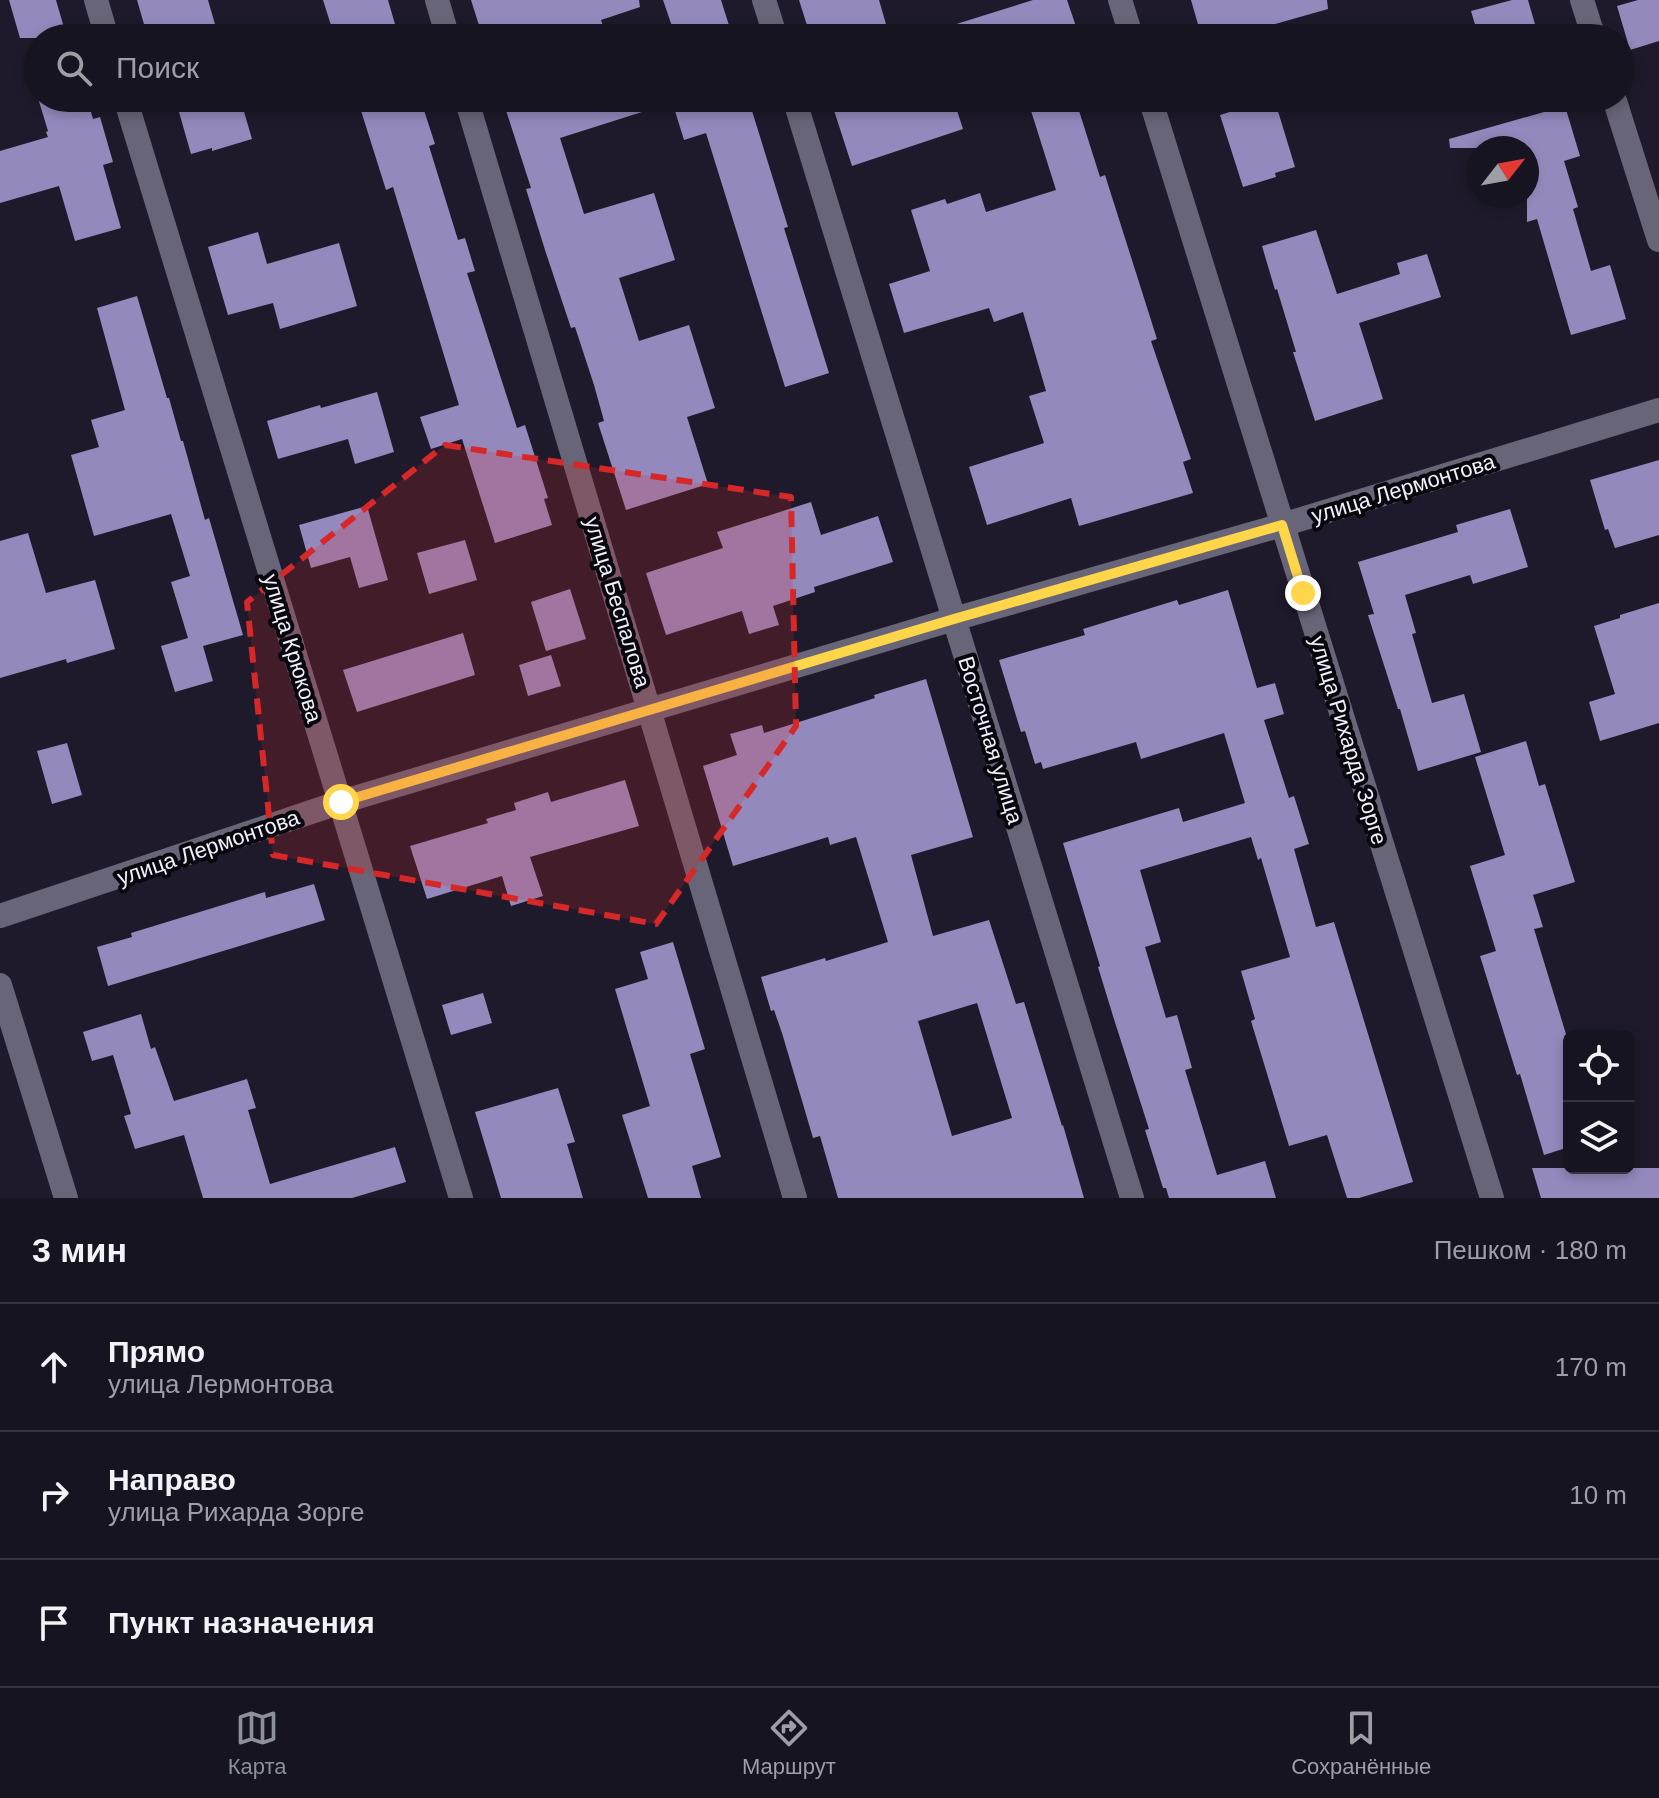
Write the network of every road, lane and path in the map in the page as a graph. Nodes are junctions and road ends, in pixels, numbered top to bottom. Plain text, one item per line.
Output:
1 (96, 0) edge
2 (437, 0) edge
3 (764, 0) edge
4 (1120, 0) edge
5 (1582, 0) edge
6 (103, 24) edge
7 (444, 24) edge
8 (772, 24) edge
9 (1128, 24) edge
10 (1590, 24) edge
11 (129, 112) edge
12 (470, 112) edge
13 (798, 112) edge
14 (1154, 112) edge
15 (1618, 112) edge
16 (1659, 240) edge
17 (1659, 410) edge
18 (1282, 525) junction
19 (954, 619) junction
20 (651, 710) junction
21 (341, 802) junction
22 (0, 916) edge
23 (0, 985) edge
24 (66, 1198) edge
25 (461, 1198) edge
26 (795, 1198) edge
27 (1132, 1198) edge
28 (1492, 1198) edge

1 - 6 street
2 - 7 street
3 - 8 street
4 - 9 street
5 - 10 street
11 - 21 street, улица Крюкова
12 - 20 street, улица Беспалова
13 - 19 street, Восточная улица
14 - 18 street, улица Рихарда Зорге
15 - 16 street
17 - 18 street, улица Лермонтова
18 - 19 street, улица Лермонтова
18 - 28 street, улица Рихарда Зорге
19 - 20 street, улица Лермонтова
19 - 27 street, Восточная улица
20 - 21 street, улица Лермонтова
20 - 26 street, улица Беспалова
21 - 22 street, улица Лермонтова
21 - 25 street, улица Крюкова
23 - 24 street

